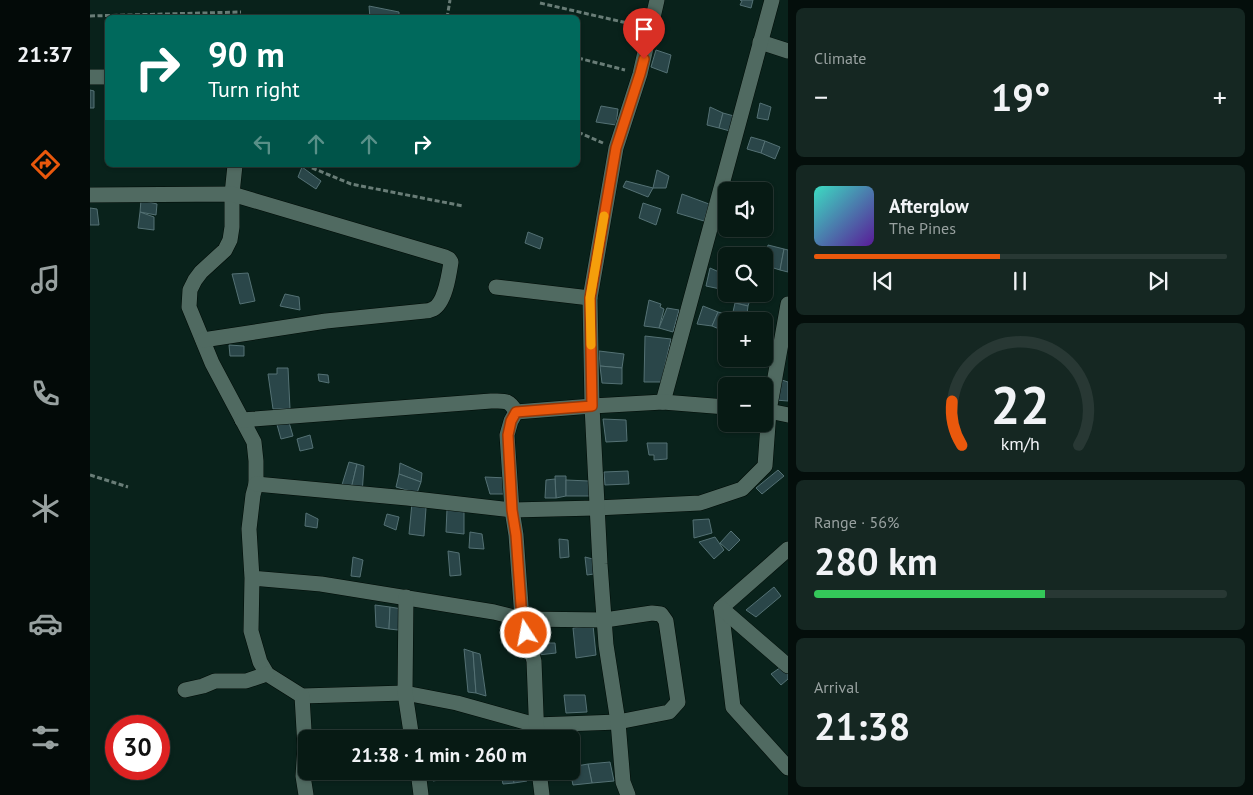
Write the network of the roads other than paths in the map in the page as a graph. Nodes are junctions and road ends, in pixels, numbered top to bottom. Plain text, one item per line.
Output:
1 (657, 0) edge
2 (772, 0) edge
3 (760, 42) junction
4 (788, 51) edge
5 (90, 77) edge
6 (105, 77) edge
7 (235, 167) edge
8 (232, 194) junction
9 (90, 195) edge
10 (496, 287) dead end
11 (590, 298) junction
12 (788, 304) edge
13 (203, 340) junction
14 (773, 380) edge
15 (664, 402) junction
16 (592, 406) junction
17 (718, 406) edge
18 (773, 411) edge
19 (516, 412) junction
20 (788, 415) edge
21 (242, 420) junction
22 (766, 432) edge
23 (256, 484) junction
24 (596, 508) junction
25 (512, 510) junction
26 (786, 556) edge
27 (252, 578) junction
28 (406, 597) junction
29 (721, 608) junction
30 (522, 619) junction
31 (605, 620) junction
32 (788, 666) edge
33 (267, 674) junction
34 (185, 690) dead end
35 (405, 693) junction
36 (302, 696) junction
37 (618, 722) junction
38 (411, 730) edge
39 (531, 730) edge
40 (537, 730) edge
41 (553, 730) edge
42 (788, 768) edge
43 (419, 780) edge
44 (540, 780) edge
45 (306, 795) edge
46 (421, 795) edge
47 (542, 795) edge
48 (628, 795) edge

1 - 11 street
2 - 3 street
3 - 4 street
3 - 15 street
5 - 6 street
7 - 8 street
8 - 9 street
8 - 13 street
8 - 13 street
10 - 11 street
11 - 16 street
12 - 14 street
13 - 21 street
15 - 16 street
15 - 17 street
16 - 19 street
16 - 24 street
18 - 20 street
19 - 21 street
19 - 25 street
21 - 23 street
22 - 24 street
23 - 25 street
23 - 27 street
24 - 25 street
24 - 31 street
25 - 30 street
26 - 29 street
27 - 28 street
27 - 33 street
28 - 30 street
28 - 35 street
29 - 32 street
29 - 42 street
30 - 31 street
30 - 40 street
31 - 37 street
31 - 37 street
33 - 34 street
33 - 36 street
35 - 36 street
35 - 38 street
35 - 39 street
36 - 45 street
37 - 41 street
37 - 48 street
43 - 46 street
44 - 47 street

